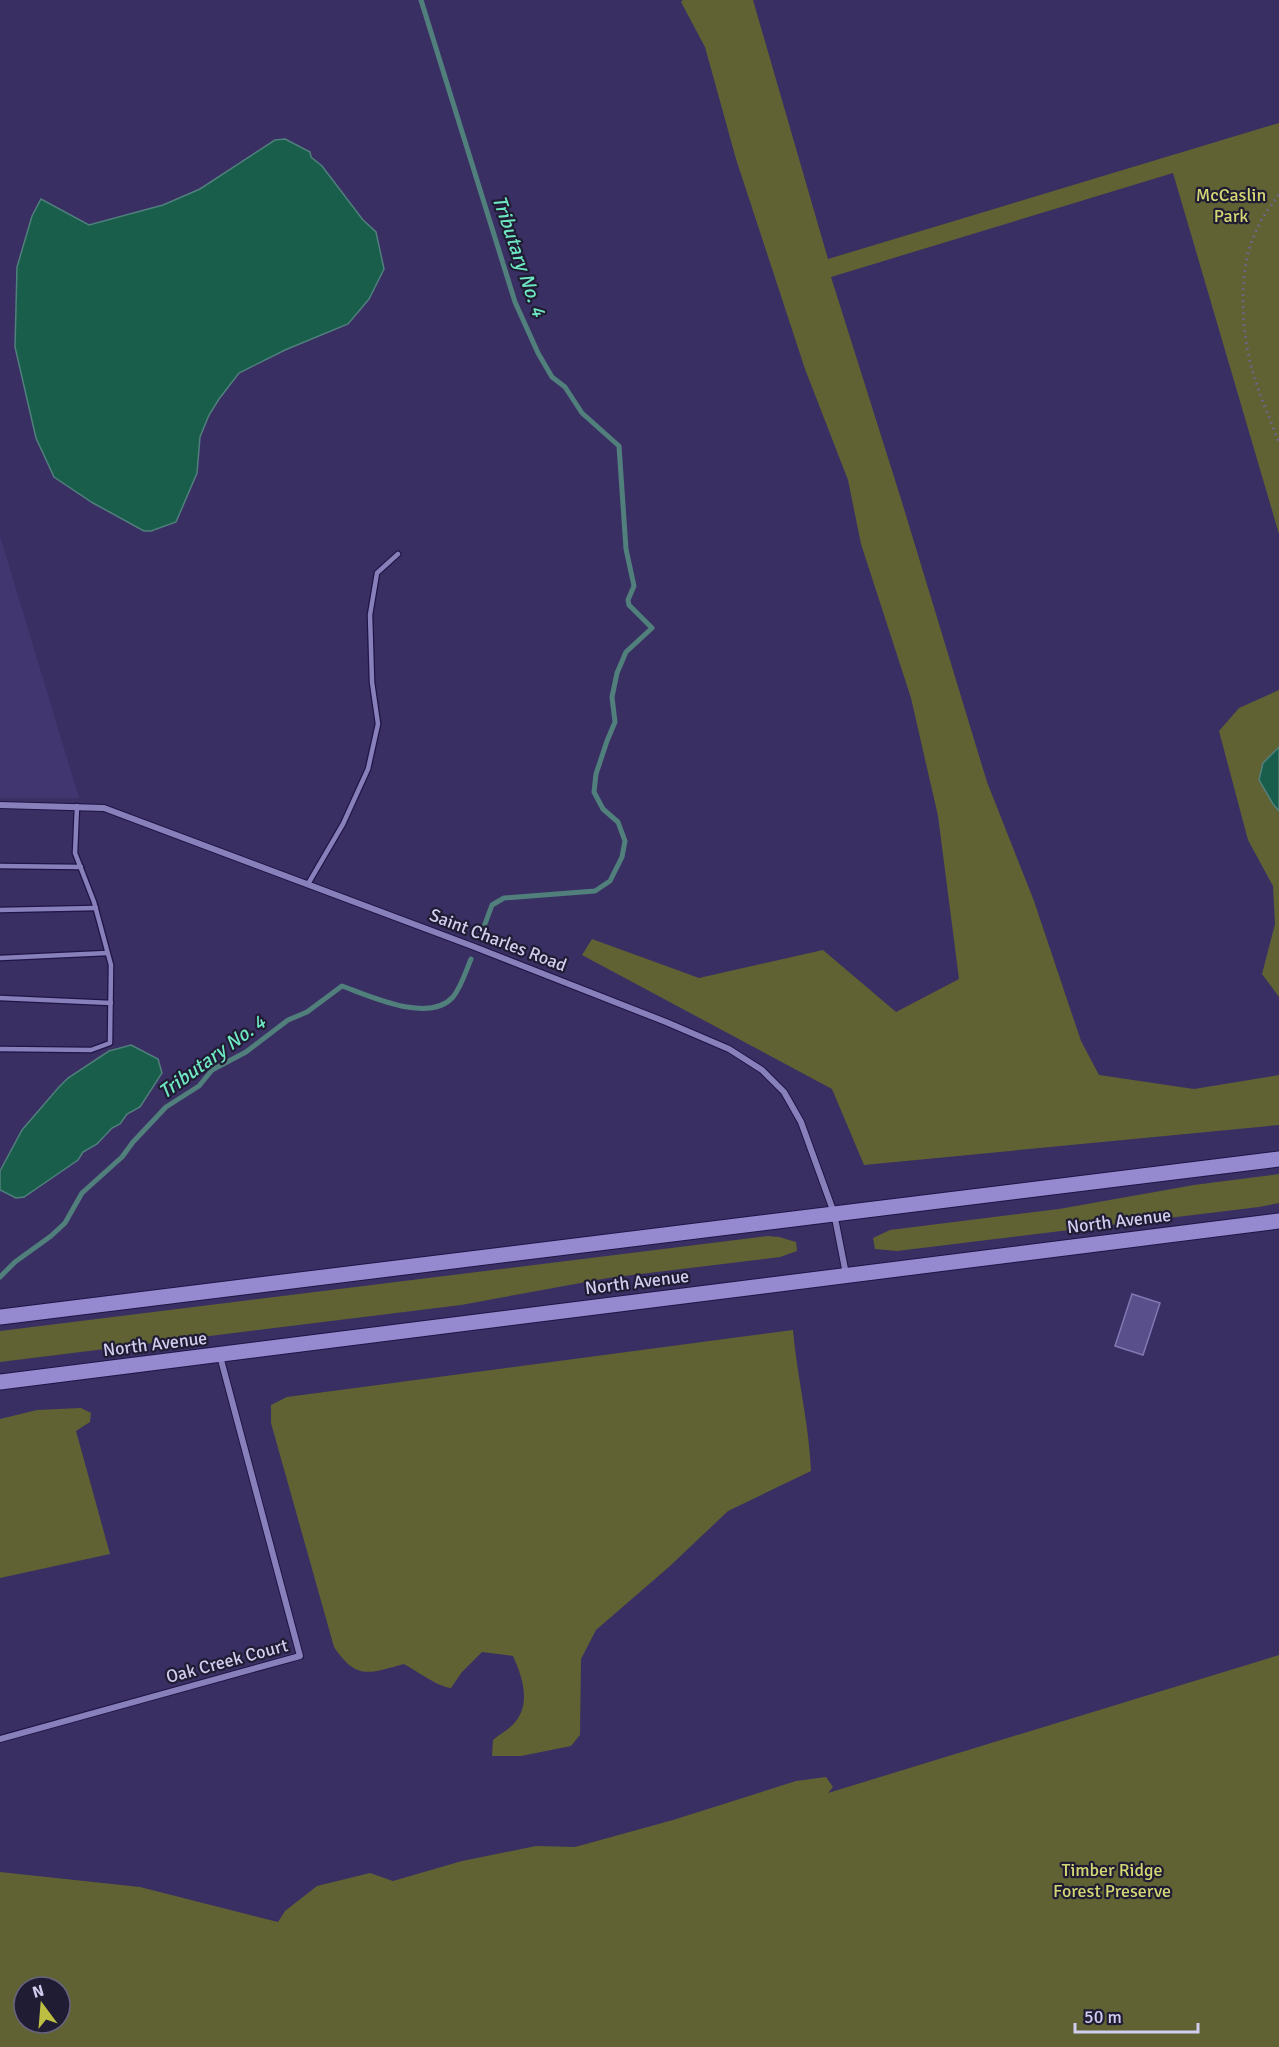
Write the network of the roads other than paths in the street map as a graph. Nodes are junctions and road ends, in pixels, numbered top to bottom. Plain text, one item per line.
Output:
1 (398, 554) dead end
2 (0, 805) edge
3 (77, 806) junction
4 (0, 867) edge
5 (81, 867) junction
6 (308, 884) junction
7 (96, 908) junction
8 (0, 910) edge
9 (108, 953) junction
10 (0, 958) edge
11 (0, 998) edge
12 (111, 1003) junction
13 (0, 1049) edge
14 (1279, 1159) edge
15 (834, 1213) junction
16 (1279, 1221) edge
17 (846, 1275) junction
18 (0, 1317) edge
19 (220, 1356) junction
20 (0, 1382) edge
21 (0, 1739) edge

1 - 6 lane
2 - 3 street, Saint Charles Road
3 - 5 lane
3 - 6 street, Saint Charles Road
4 - 5 lane
5 - 7 lane
6 - 15 street, Saint Charles Road
7 - 8 lane
7 - 9 lane
9 - 10 lane
9 - 12 lane
11 - 12 lane
12 - 13 lane
14 - 15 main road
15 - 17 street, Saint Charles Road
15 - 18 main road
16 - 17 main road, North Avenue
17 - 19 main road, North Avenue
19 - 20 main road, North Avenue
19 - 21 street, Oak Creek Court

